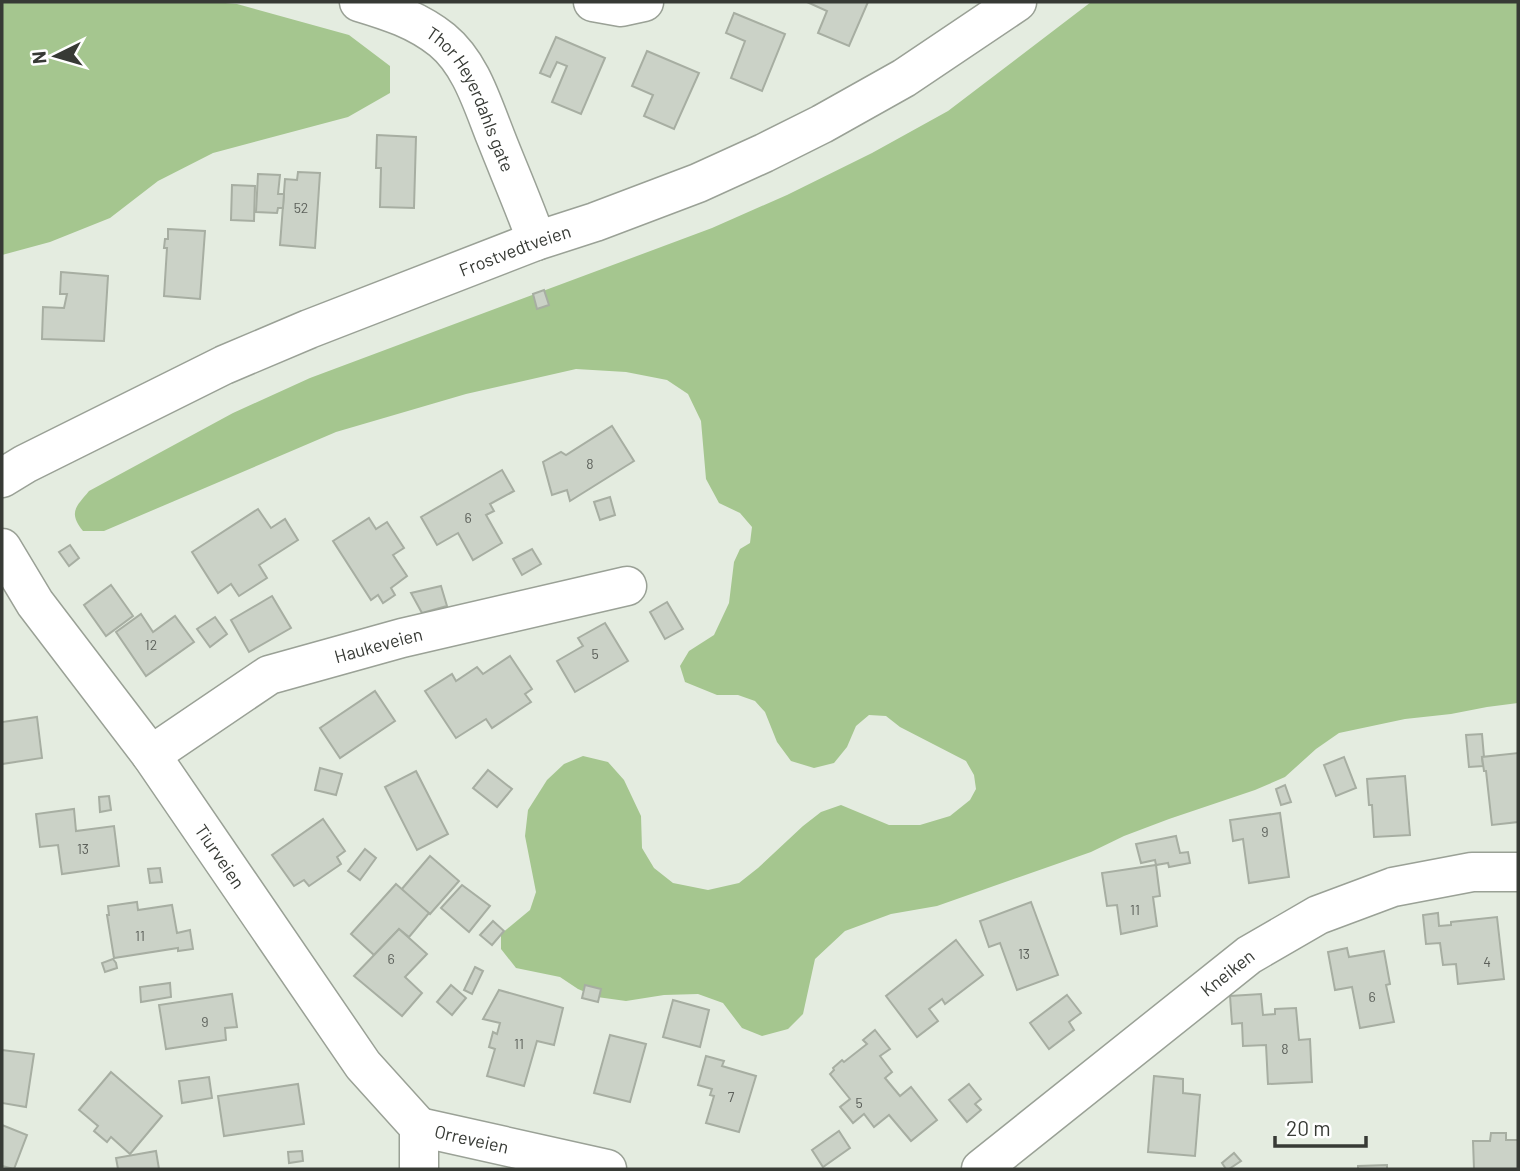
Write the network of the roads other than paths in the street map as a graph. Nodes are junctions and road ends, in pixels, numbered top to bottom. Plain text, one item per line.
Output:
1 (359, 2) edge
2 (593, 2) edge
3 (644, 2) edge
4 (1017, 2) edge
5 (536, 241) junction
6 (2, 478) edge
7 (2, 548) edge
8 (627, 586) dead end
9 (151, 755) junction
10 (1518, 872) edge
11 (419, 1127) junction
12 (419, 1169) edge
13 (607, 1169) edge
14 (981, 1169) edge

1 - 5 street, Thor Heyerdahls gate
2 - 3 street
4 - 5 street, Frostvedtveien
5 - 6 street, Frostvedtveien
7 - 9 street, Tiurveien
8 - 9 street, Haukeveien
9 - 11 street, Tiurveien
10 - 14 street, Kneiken
11 - 12 street
11 - 13 street, Orreveien

